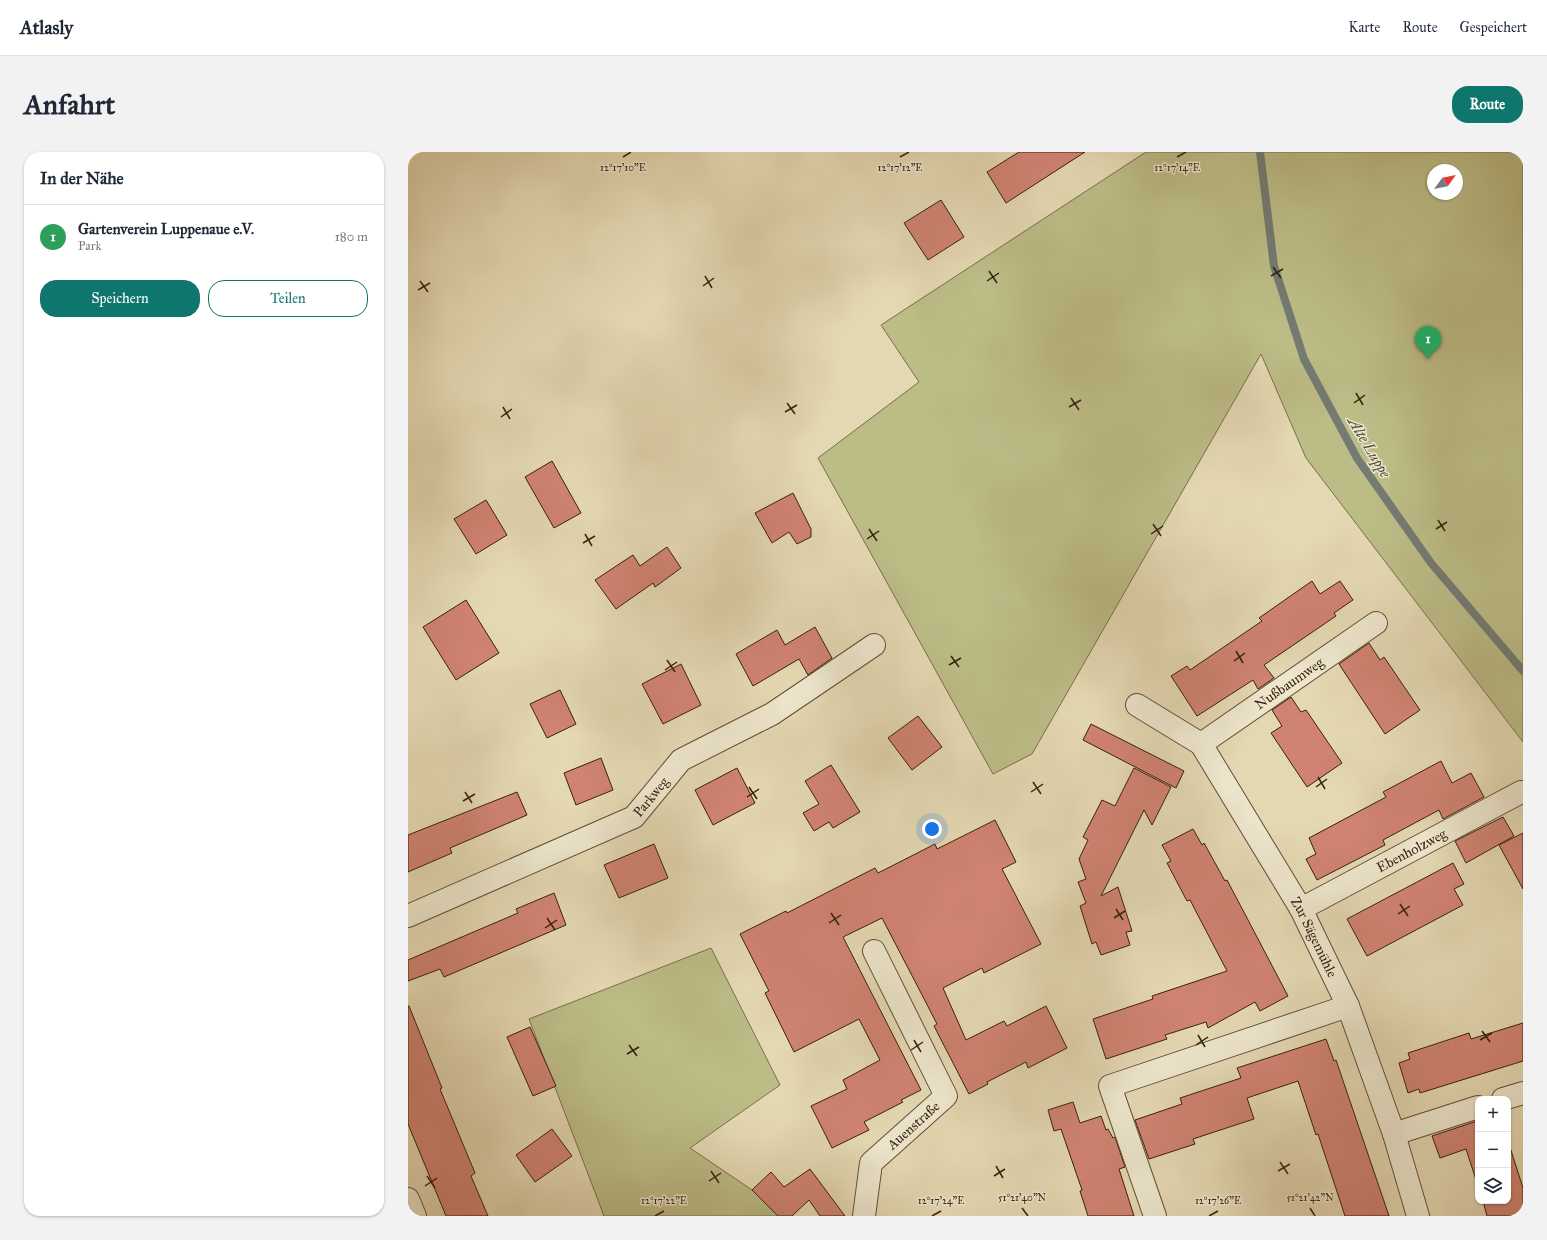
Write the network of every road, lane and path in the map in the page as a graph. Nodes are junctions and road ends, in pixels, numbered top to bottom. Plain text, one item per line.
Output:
1 (1376, 622) dead end
2 (874, 645) dead end
3 (1137, 705) dead end
4 (1201, 744) junction
5 (1521, 792) dead end
6 (1301, 909) junction
7 (408, 916) edge
8 (874, 951) dead end
9 (1348, 1006) junction
10 (1523, 1093) edge
11 (1511, 1097) edge
12 (1475, 1108) edge
13 (1394, 1134) junction
14 (408, 1199) edge
15 (415, 1216) edge
16 (864, 1216) edge
17 (1154, 1216) edge
18 (1418, 1216) edge

1 - 4 street, Nußbaumweg
2 - 7 street, Parkweg
3 - 4 street, Zur Sägemühle
4 - 6 street, Zur Sägemühle
5 - 6 street, Ebenholzweg
6 - 9 street, Zur Sägemühle
8 - 16 street, Auenstraße
9 - 13 street, Zur Sägemühle
9 - 17 street
10 - 11 street
12 - 13 street
13 - 18 street, Zur Sägemühle
14 - 15 street

